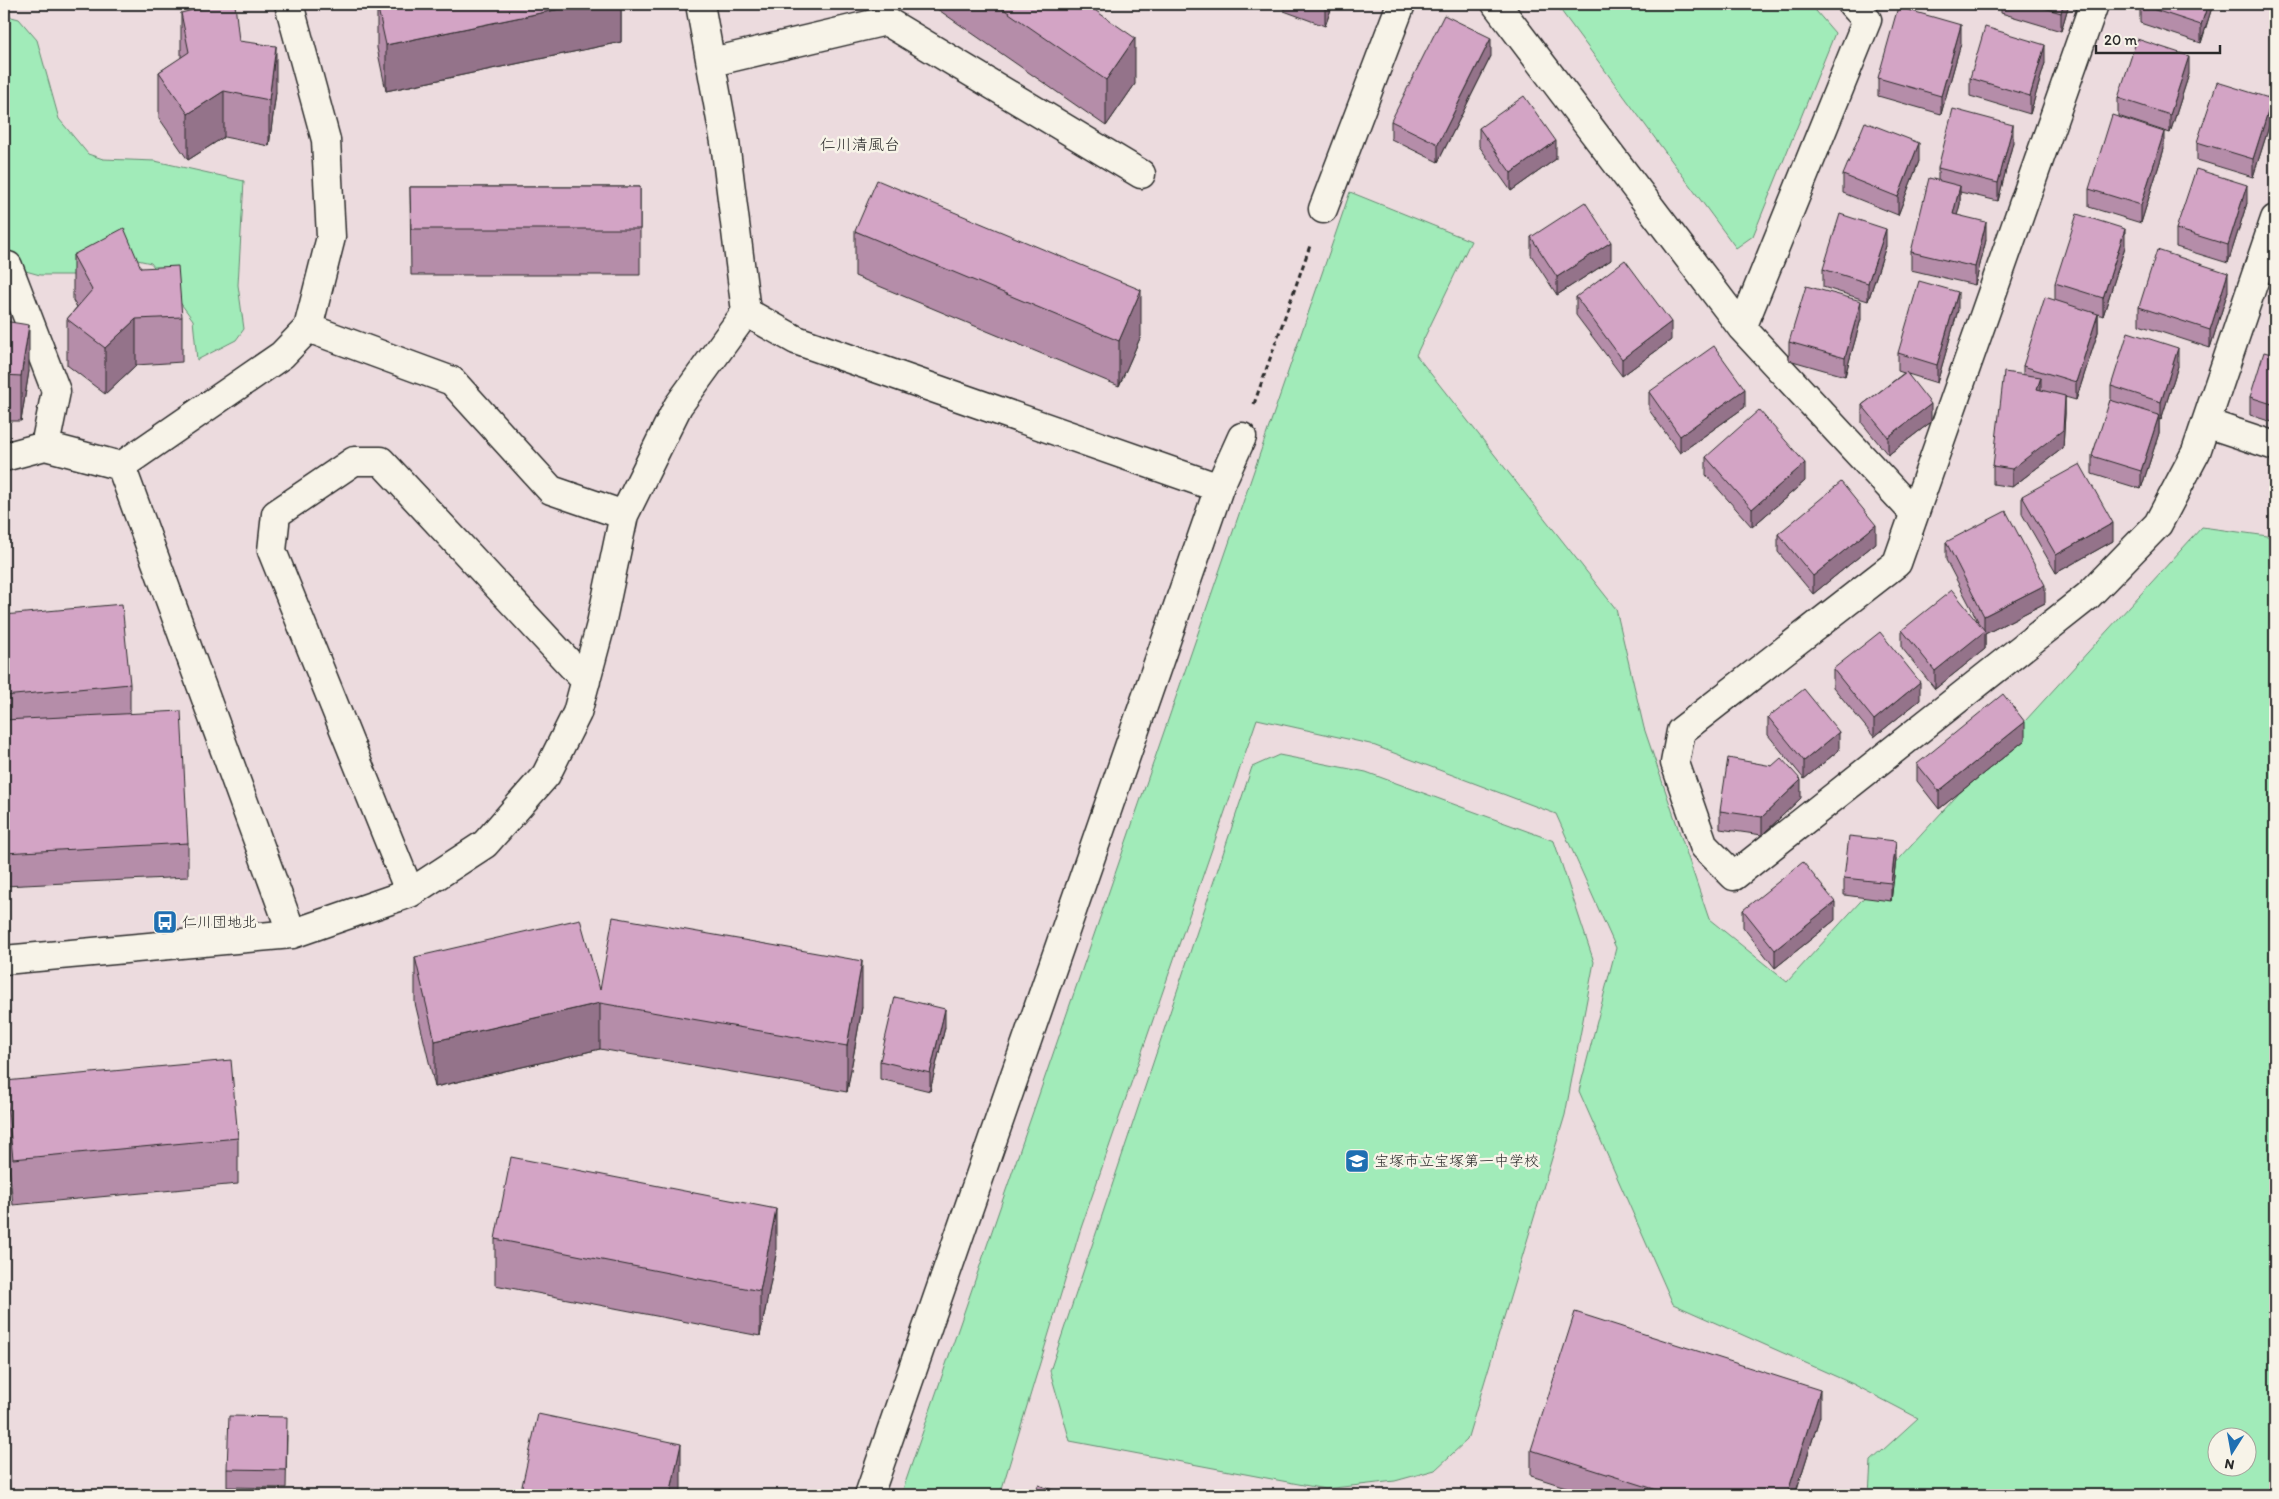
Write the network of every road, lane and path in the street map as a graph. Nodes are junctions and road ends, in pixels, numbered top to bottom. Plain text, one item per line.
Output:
1 (289, 4) edge
2 (700, 4) edge
3 (1401, 4) edge
4 (1496, 4) edge
5 (1852, 4) edge
6 (2094, 4) edge
7 (712, 62) junction
8 (1141, 174) dead end
9 (1323, 209) joint
10 (2275, 220) edge
11 (4, 265) edge
12 (746, 312) junction
13 (308, 328) junction
14 (1742, 328) junction
15 (2206, 424) junction
16 (1242, 437) joint
17 (45, 446) junction
18 (2275, 446) edge
19 (4, 457) edge
20 (121, 466) junction
21 (1220, 488) junction
22 (1914, 513) junction
23 (624, 515) junction
24 (586, 681) junction
25 (410, 893) junction
26 (292, 934) junction
27 (4, 960) edge
28 (869, 1495) edge

1 - 13 street
2 - 7 street
3 - 9 street
4 - 14 street
5 - 14 street
6 - 22 street
7 - 8 street
7 - 12 street
9 - 16 path
10 - 15 street
11 - 17 street
12 - 21 street
12 - 23 street
13 - 20 street
13 - 23 street
14 - 22 street
15 - 18 street
15 - 22 street
16 - 21 street
17 - 19 street
17 - 20 street
20 - 26 street
21 - 28 street
23 - 24 street
24 - 25 street
24 - 25 street
25 - 26 street
26 - 27 street

